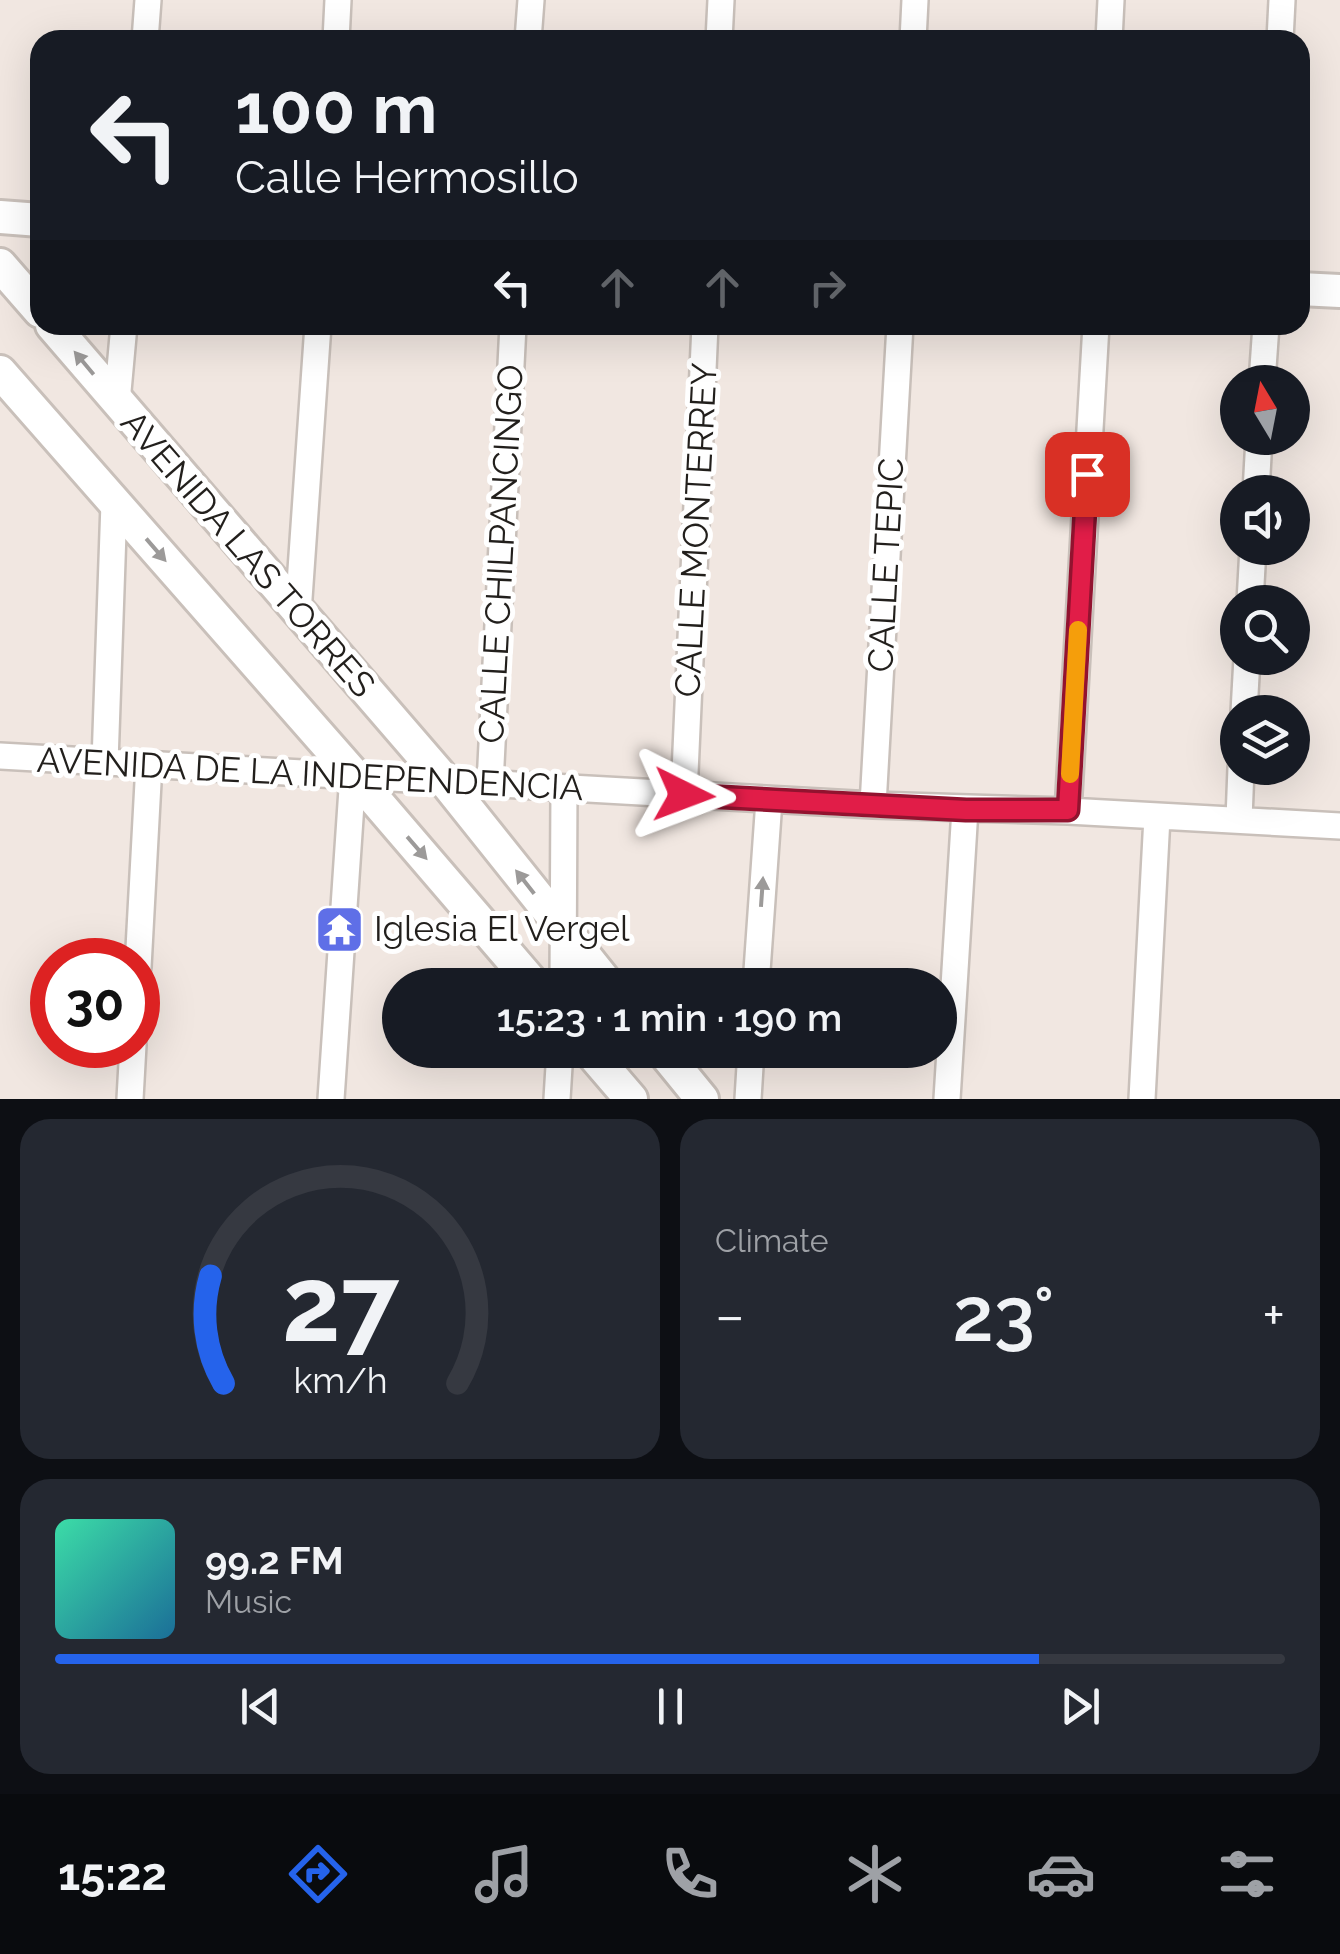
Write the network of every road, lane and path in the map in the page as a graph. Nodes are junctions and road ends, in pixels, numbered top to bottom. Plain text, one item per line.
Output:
1 (148, 0) edge
2 (338, 0) edge
3 (530, 0) edge
4 (722, 0) edge
5 (915, 0) edge
6 (1111, 0) edge
7 (1282, 0) edge
8 (146, 30) edge
9 (336, 30) edge
10 (528, 30) edge
11 (720, 30) edge
12 (914, 30) edge
13 (1110, 30) edge
14 (1280, 30) edge
15 (0, 218) edge
16 (30, 220) edge
17 (0, 266) edge
18 (1310, 288) edge
19 (1340, 290) edge
20 (30, 300) edge
21 (60, 335) edge
22 (123, 335) edge
23 (317, 335) edge
24 (512, 335) edge
25 (705, 335) edge
26 (899, 335) edge
27 (1095, 335) edge
28 (1265, 335) edge
29 (1263, 365) edge
30 (0, 372) edge
31 (117, 402) junction
32 (114, 502) junction
33 (298, 613) junction
34 (0, 756) edge
35 (105, 762) junction
36 (149, 764) junction
37 (353, 774) junction
38 (446, 781) junction
39 (490, 784) junction
40 (1241, 785) edge
41 (564, 789) junction
42 (684, 795) junction
43 (769, 800) junction
44 (873, 806) junction
45 (966, 810) junction
46 (1068, 810) junction
47 (1158, 816) junction
48 (1239, 819) junction
49 (1340, 826) edge
50 (564, 932) junction
51 (140, 938) edge
52 (519, 968) edge
53 (563, 968) edge
54 (594, 968) edge
55 (757, 968) edge
56 (132, 1068) edge
57 (559, 1068) edge
58 (604, 1068) edge
59 (677, 1068) edge
60 (750, 1068) edge
61 (130, 1099) edge
62 (332, 1099) edge
63 (557, 1099) edge
64 (631, 1099) edge
65 (702, 1099) edge
66 (748, 1099) edge
67 (946, 1099) edge
68 (1142, 1099) edge

1 - 8 street
2 - 9 street
3 - 10 street
4 - 11 street
5 - 12 street
6 - 13 street
7 - 14 street
15 - 16 street
17 - 20 street
18 - 19 street
31 -> 21 street, AVENIDA LAS TORRES
22 - 31 street
23 - 33 street
24 - 39 street, CALLE CHILPANCINGO
25 - 42 street, CALLE MONTERREY
26 - 44 street, CALLE TEPIC
27 - 46 street
28 - 29 street
30 - 32 street, AVENIDA LAS TORRES
31 - 33 street, AVENIDA LAS TORRES
32 - 35 street
32 -> 37 street, AVENIDA LAS TORRES
33 - 38 street, AVENIDA LAS TORRES
34 - 35 street, AVENIDA DE LA INDEPENDENCIA
35 - 36 street, AVENIDA DE LA INDEPENDENCIA
36 - 37 street, AVENIDA DE LA INDEPENDENCIA
36 - 51 street
37 - 38 street, AVENIDA DE LA INDEPENDENCIA
37 -> 52 street, AVENIDA LAS TORRES
37 - 62 street
38 - 39 street, AVENIDA DE LA INDEPENDENCIA
50 -> 38 street, AVENIDA LAS TORRES
39 - 41 street, AVENIDA DE LA INDEPENDENCIA
40 - 48 street
41 - 42 street, AVENIDA DE LA INDEPENDENCIA
41 - 50 street
42 - 43 street, AVENIDA DE LA INDEPENDENCIA
43 - 44 street, AVENIDA DE LA INDEPENDENCIA
55 -> 43 street
44 - 45 street, AVENIDA DE LA INDEPENDENCIA
45 - 46 street, AVENIDA DE LA INDEPENDENCIA
45 - 67 street
46 - 47 street, AVENIDA DE LA INDEPENDENCIA
47 - 48 street, AVENIDA DE LA INDEPENDENCIA
47 - 68 street
48 - 49 street, AVENIDA DE LA INDEPENDENCIA
50 - 53 street
50 - 54 street, AVENIDA LAS TORRES
56 - 61 street
57 - 63 street
58 - 64 street
59 - 65 street
60 - 66 street

